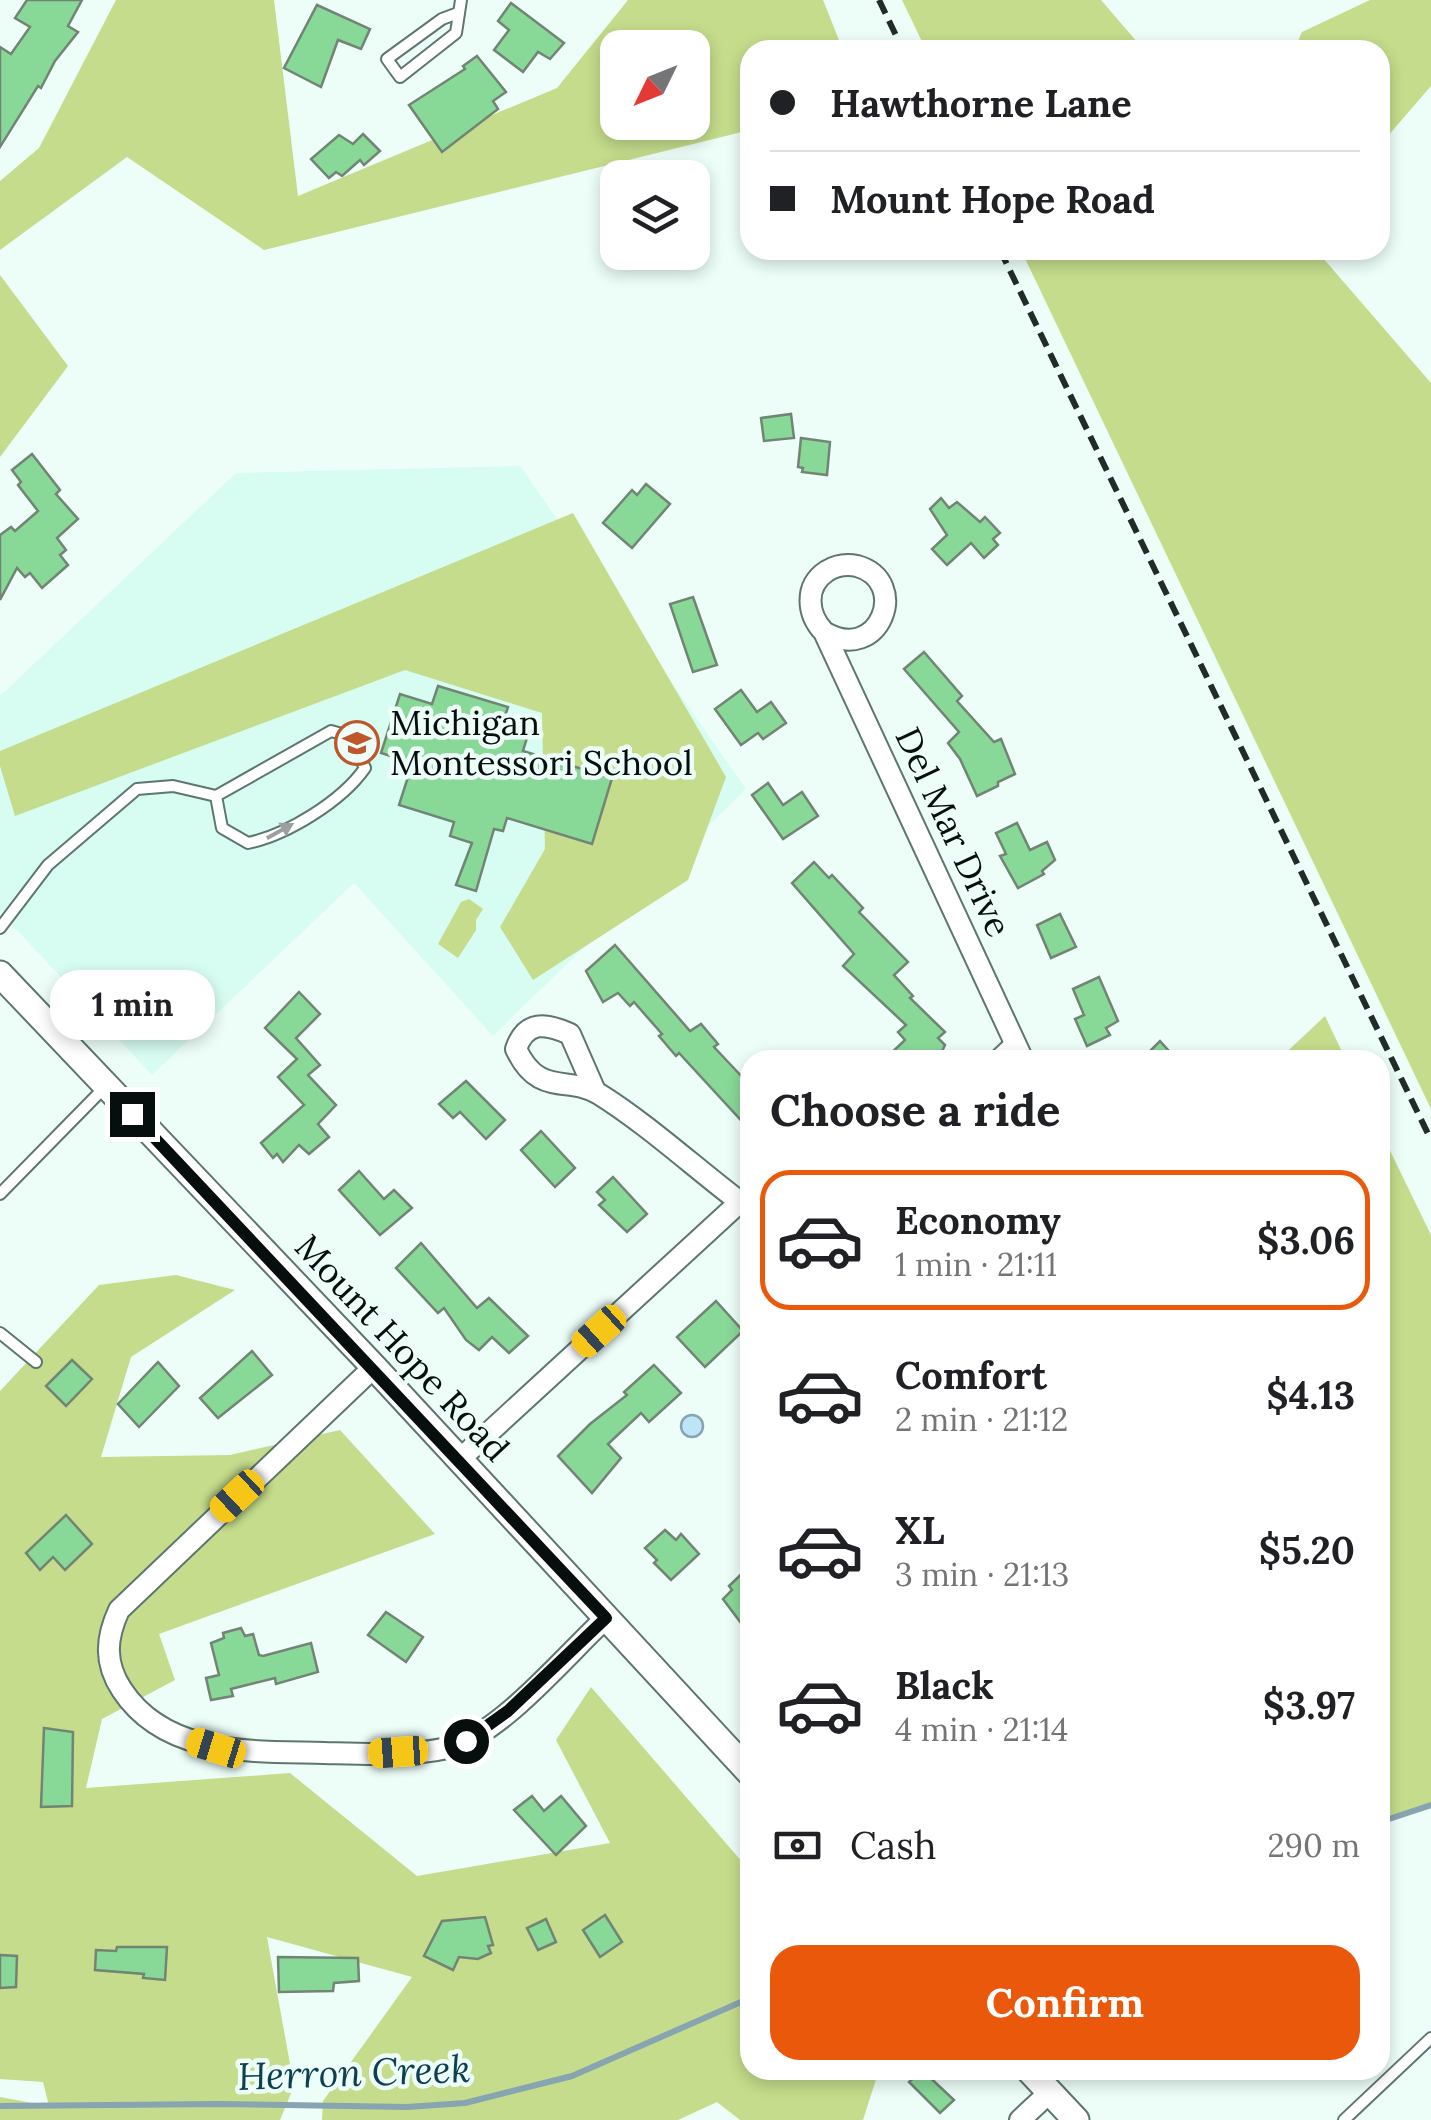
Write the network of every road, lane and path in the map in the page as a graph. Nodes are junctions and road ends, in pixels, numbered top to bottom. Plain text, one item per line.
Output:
1 (462, 0) edge
2 (458, 13) junction
3 (824, 632) dead end
4 (216, 796) junction
5 (0, 928) edge
6 (0, 974) edge
7 (1018, 1050) edge
8 (106, 1086) junction
9 (596, 1091) dead end
10 (0, 1194) edge
11 (740, 1198) edge
12 (740, 1207) edge
13 (0, 1333) edge
14 (36, 1362) dead end
15 (374, 1367) junction
16 (459, 1460) junction
17 (606, 1618) junction
18 (740, 1762) edge
19 (1431, 2038) edge
20 (1390, 2077) edge
21 (1039, 2080) edge
22 (1386, 2080) edge
23 (1050, 2092) junction
24 (1020, 2120) edge
25 (1076, 2120) edge
26 (1344, 2120) edge

1 - 2 lane
2 - 2 lane
3 - 7 street, Del Mar Drive
4 -> 4 lane
4 - 5 lane
6 - 8 street, Mount Hope Road
8 - 10 lane
8 - 15 street, Mount Hope Road
9 - 11 street
12 - 16 street
13 - 14 lane
15 - 16 street, Mount Hope Road
15 - 17 street
16 - 17 street, Mount Hope Road
17 - 18 street, Mount Hope Road
19 - 20 lane
21 - 23 street
22 - 26 lane
23 - 24 street
23 - 25 street

